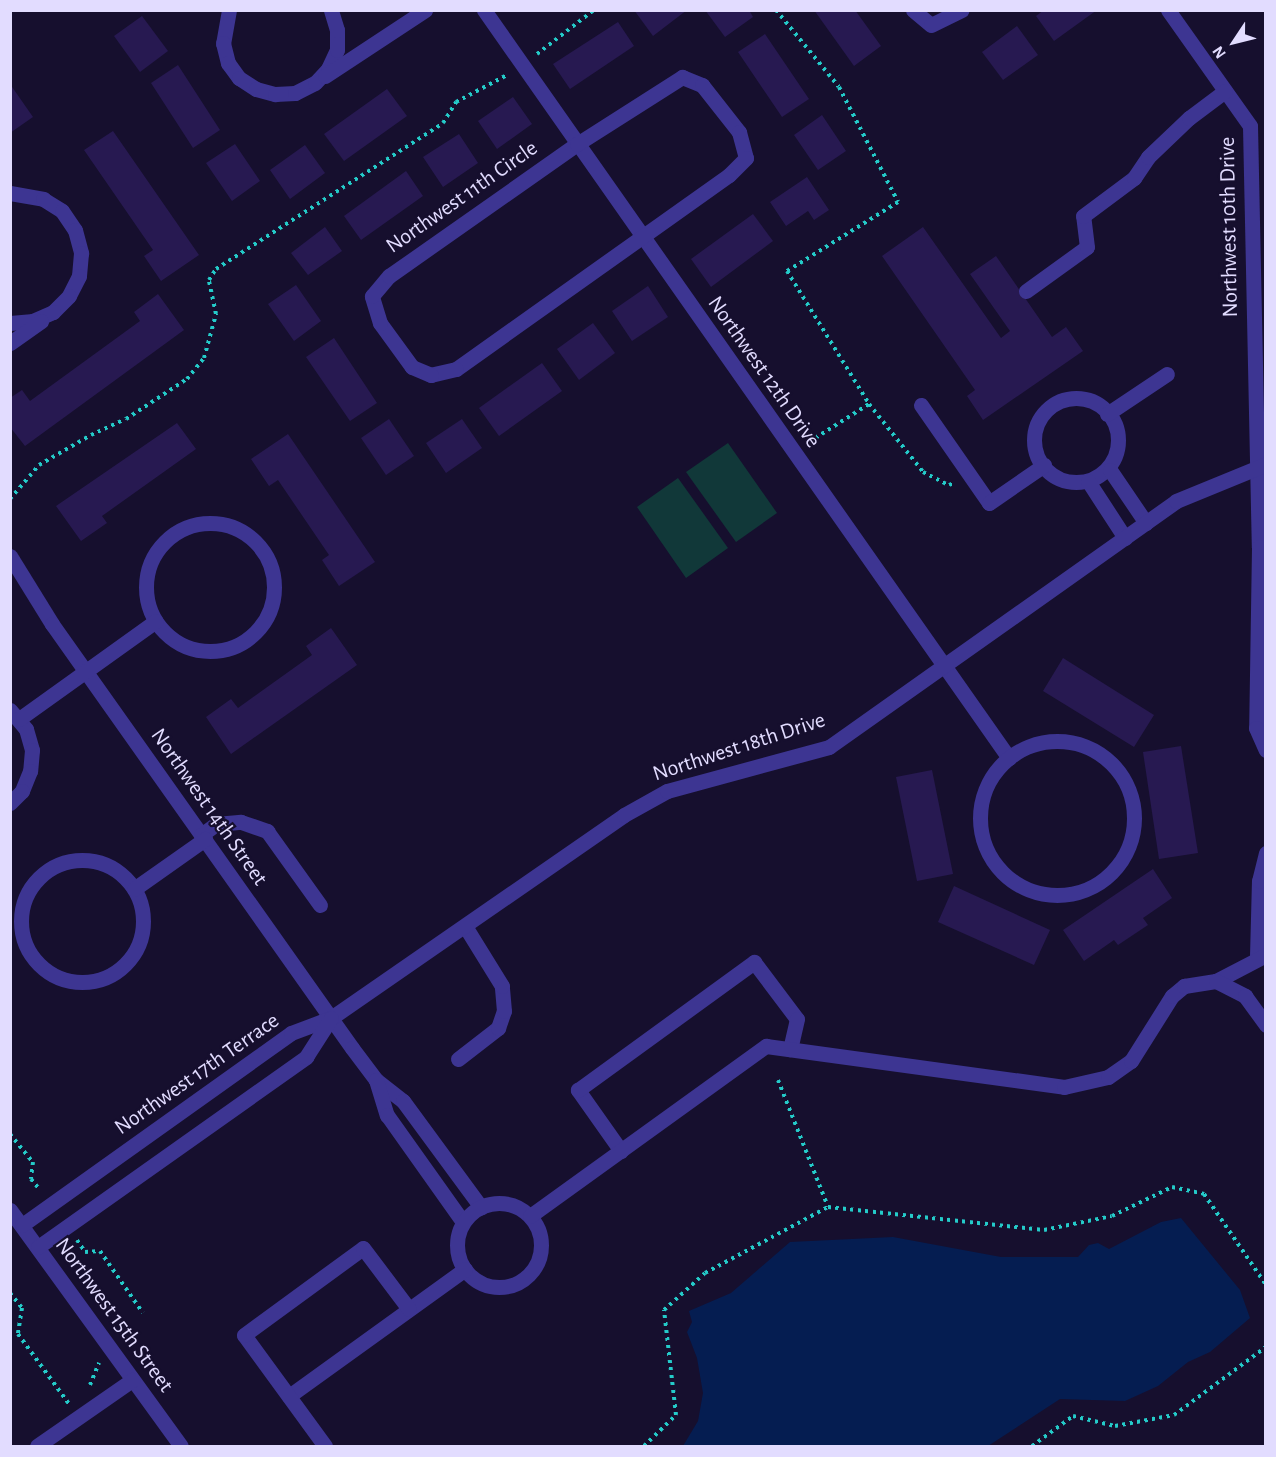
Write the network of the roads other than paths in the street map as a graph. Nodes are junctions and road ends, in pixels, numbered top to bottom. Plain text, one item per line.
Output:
1 (229, 10) edge
2 (331, 10) edge
3 (425, 10) edge
4 (484, 10) edge
5 (913, 10) edge
6 (962, 10) edge
7 (1168, 10) edge
8 (315, 83) junction
9 (1225, 91) junction
10 (577, 144) junction
11 (10, 194) edge
12 (642, 237) junction
13 (1026, 291) dead end
14 (53, 312) junction
15 (10, 323) edge
16 (10, 343) edge
17 (1167, 374) dead end
18 (921, 405) dead end
19 (1107, 414) junction
20 (1044, 465) junction
21 (1262, 468) edge
22 (1110, 470) junction
23 (1088, 481) junction
24 (1146, 523) junction
25 (1125, 538) junction
26 (10, 556) edge
27 (156, 621) junction
28 (942, 667) junction
29 (86, 671) junction
30 (15, 714) edge
31 (1266, 750) edge
32 (1009, 758) junction
33 (10, 802) edge
34 (203, 837) junction
35 (1266, 853) edge
36 (134, 889) junction
37 (320, 905) dead end
38 (465, 926) junction
39 (1262, 955) edge
40 (1216, 981) junction
41 (331, 1018) junction
42 (1266, 1025) edge
43 (790, 1049) junction
44 (458, 1059) dead end
45 (376, 1080) junction
46 (621, 1151) junction
47 (481, 1207) junction
48 (10, 1210) edge
49 (530, 1216) junction
50 (463, 1222) junction
51 (22, 1225) junction
52 (38, 1247) junction
53 (465, 1269) junction
54 (409, 1309) junction
55 (132, 1380) junction
56 (289, 1396) junction
57 (37, 1446) edge
58 (181, 1446) edge
59 (325, 1446) edge

1 - 8 street
2 - 8 street
3 - 8 street
4 - 10 street, Northwest 12th Drive
5 - 6 street
7 - 9 street, Northwest 10th Drive
9 - 13 street
9 - 21 street, Northwest 10th Drive
10 - 12 street, Northwest 12th Drive
10 - 12 street, Northwest 11th Circle
10 - 12 street, Northwest 11th Circle
11 - 14 street
12 - 28 street, Northwest 12th Drive
14 - 15 street
14 - 16 street
17 - 19 street
18 - 20 street
19 - 20 street
19 - 22 street
20 - 23 street
21 - 24 street, Northwest 18th Drive
21 - 31 street, Northwest 10th Drive
22 - 23 street
22 - 24 street
23 - 25 street
24 - 25 street, Northwest 18th Drive
25 - 28 street, Northwest 18th Drive
26 - 29 street, Northwest 14th Street
27 - 27 street
27 - 29 street
28 - 32 street, Northwest 12th Drive
28 - 38 street, Northwest 18th Drive
29 - 30 street
29 - 34 street, Northwest 14th Street
30 - 33 street
32 - 32 street
34 - 36 street
34 - 37 street
34 - 41 street, Northwest 14th Street
35 - 39 street
36 - 36 street
38 - 41 street, Northwest 18th Drive
38 - 44 street
39 - 40 street
40 - 42 street
40 - 43 street
41 - 45 street, Northwest 14th Street
41 - 51 street, Northwest 17th Terrace
41 - 52 street, Northwest 17th Terrace
43 - 46 street
43 - 46 street
45 - 47 street, Northwest 14th Street
45 - 50 street, Northwest 14th Street
46 - 49 street
47 - 49 street
47 - 50 street
48 - 51 street, Northwest 15th Street
49 - 53 street
50 - 53 street
51 - 52 street, Northwest 15th Street
52 - 55 street, Northwest 15th Street
53 - 54 street
54 - 56 street
54 - 56 street
55 - 57 street
55 - 58 street, Northwest 15th Street
56 - 59 street

